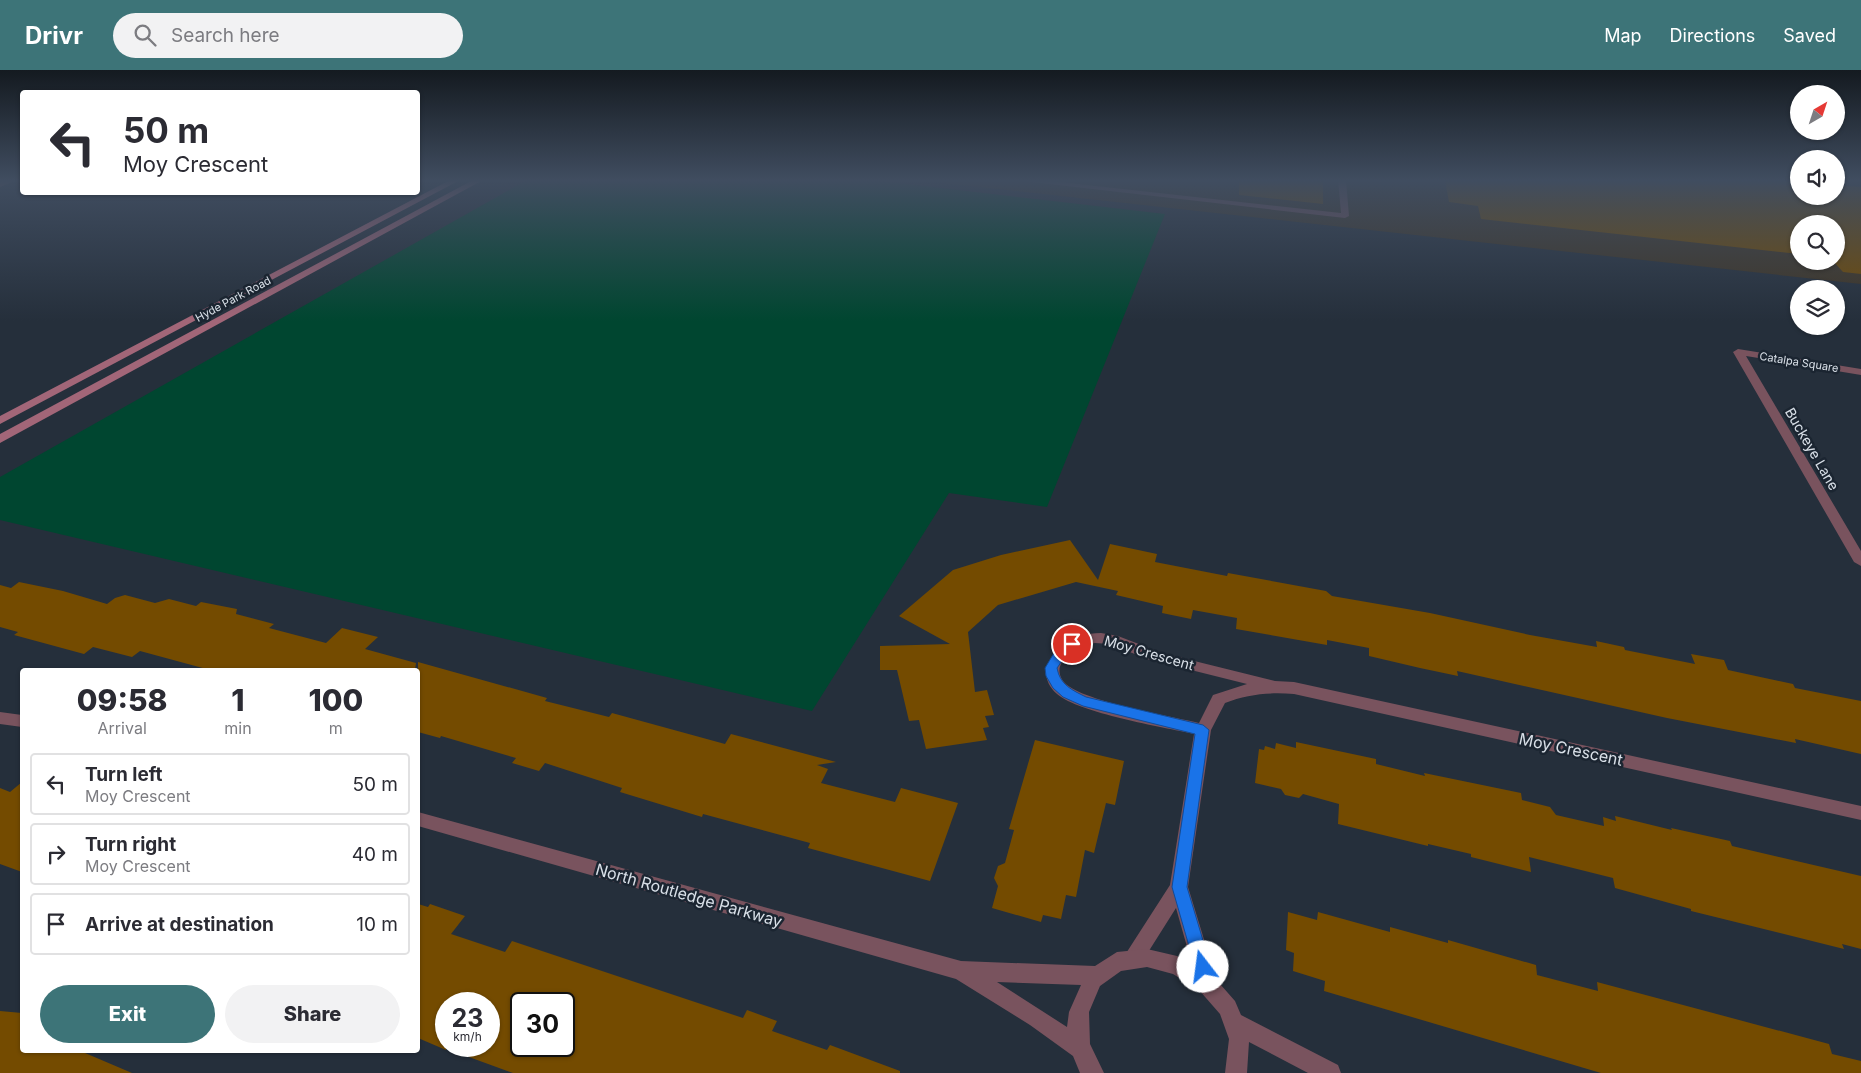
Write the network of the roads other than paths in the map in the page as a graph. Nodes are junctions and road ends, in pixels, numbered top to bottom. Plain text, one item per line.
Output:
1 (367, 227) edge
2 (392, 227) edge
3 (1738, 352) joint
4 (1860, 374) edge
5 (0, 420) edge
6 (0, 439) edge
7 (1861, 562) edge
8 (1280, 686) junction
9 (0, 718) edge
10 (20, 721) edge
11 (1203, 730) junction
12 (1861, 813) edge
13 (420, 820) edge
14 (1179, 887) junction
15 (1133, 958) junction
16 (961, 971) junction
17 (1096, 976) junction
18 (1206, 982) junction
19 (1234, 1023) junction
20 (1081, 1050) junction
21 (1093, 1073) edge
22 (1236, 1073) edge
23 (1330, 1073) edge

1 - 5 main road, Hyde Park Road
2 - 6 main road, Hyde Park Road
3 - 4 street, Catalpa Square
3 - 7 street, Buckeye Lane
8 - 11 street, Moy Crescent
8 - 11 street, Moy Crescent
8 - 12 street, Moy Crescent
9 - 10 street
11 - 14 street, Moy Crescent
13 - 16 street, North Routledge Parkway
14 - 15 street, Moy Crescent
14 - 18 street, Moy Crescent
15 - 17 street
15 - 18 street
16 - 17 street, North Routledge Parkway
16 - 20 street, North Routledge Parkway
17 - 20 street
18 - 19 street
19 - 22 street
19 - 23 street
20 - 21 street

